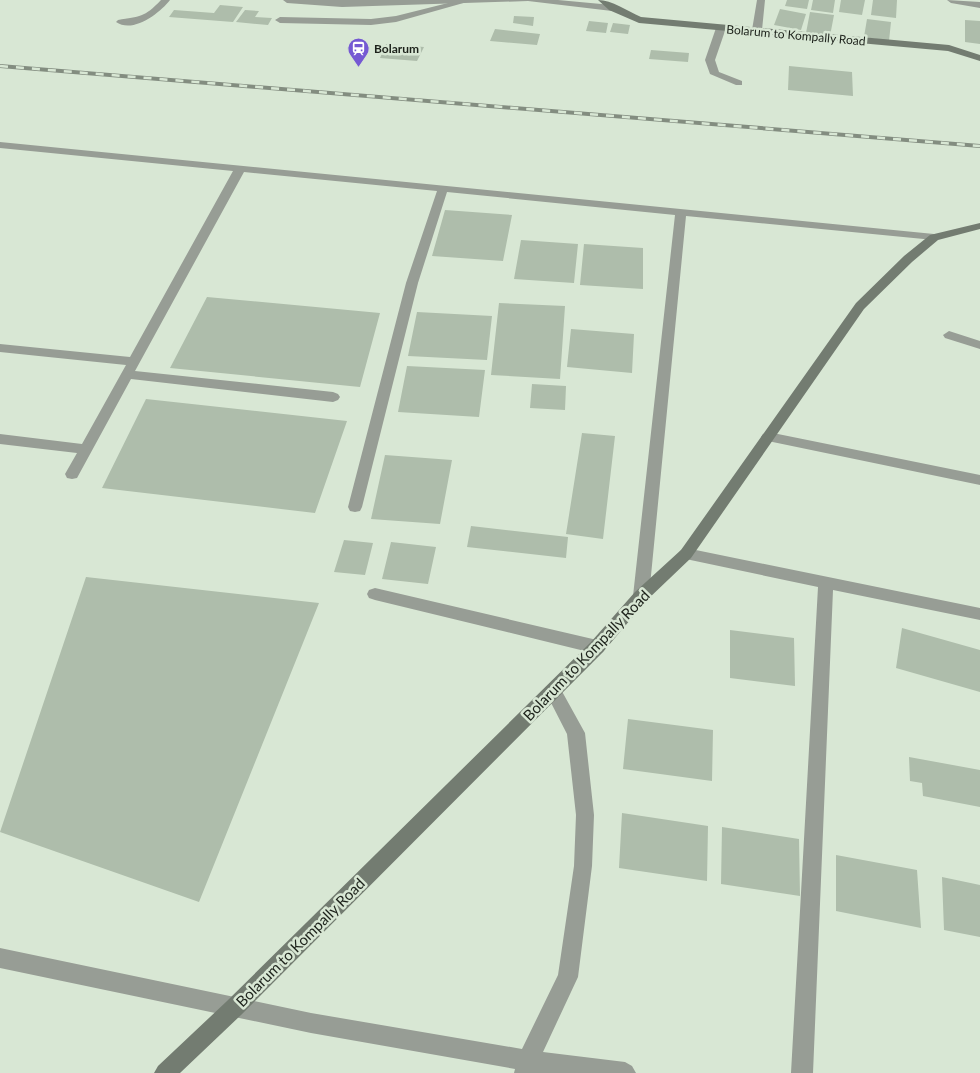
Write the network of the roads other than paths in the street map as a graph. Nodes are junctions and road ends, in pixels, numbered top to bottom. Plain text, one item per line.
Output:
1 (166, 0) edge
2 (287, 0) edge
3 (524, 0) edge
4 (531, 0) edge
5 (602, 0) edge
6 (760, 0) edge
7 (951, 0) edge
8 (966, 1) edge
9 (342, 2) edge
10 (463, 2) junction
11 (980, 5) edge
12 (612, 8) junction
13 (280, 20) dead end
14 (121, 22) dead end
15 (721, 28) junction
16 (757, 30) junction
17 (980, 58) edge
18 (739, 84) dead end
19 (0, 145) edge
20 (240, 169) junction
21 (443, 189) junction
22 (681, 212) junction
23 (980, 226) edge
24 (934, 237) junction
25 (949, 335) dead end
26 (980, 345) edge
27 (0, 348) edge
28 (132, 361) junction
29 (126, 374) junction
30 (333, 397) dead end
31 (768, 437) junction
32 (0, 440) edge
33 (85, 449) junction
34 (72, 474) dead end
35 (980, 480) edge
36 (355, 507) dead end
37 (686, 554) junction
38 (826, 582) junction
39 (375, 594) dead end
40 (641, 596) junction
41 (980, 614) edge
42 (597, 647) junction
43 (553, 691) junction
44 (0, 958) edge
45 (234, 1008) junction
46 (526, 1067) edge
47 (165, 1073) edge
48 (625, 1073) edge
49 (802, 1073) edge

1 - 14 street
2 - 9 street
3 - 10 street
4 - 12 street
5 - 12 main road, Bolarum to Kompally Road
6 - 16 street
7 - 8 street
8 - 11 street
9 - 10 street
10 - 13 street
12 - 15 main road, Bolarum to Kompally Road
15 - 16 main road, Bolarum to Kompally Road
15 - 18 street
16 - 17 main road, Bolarum to Kompally Road
19 - 20 street
20 - 21 street
20 - 28 street
21 - 22 street
21 - 36 street
22 - 24 street
22 - 40 street
23 - 24 main road, Bolarum to Kompally Road
24 - 31 main road, Bolarum to Kompally Road
25 - 26 street
27 - 28 street
28 - 29 street
29 - 30 street
29 - 33 street
31 - 35 street
31 - 37 main road, Bolarum to Kompally Road
32 - 33 street
33 - 34 street
37 - 38 street
37 - 40 main road, Bolarum to Kompally Road
38 - 41 street
38 - 49 street
39 - 42 street
40 - 42 main road, Bolarum to Kompally Road
42 - 43 main road, Bolarum to Kompally Road
43 - 45 main road, Bolarum to Kompally Road
43 - 46 street
44 - 45 street
45 - 46 street
45 - 47 main road, Bolarum to Kompally Road
46 - 48 street

